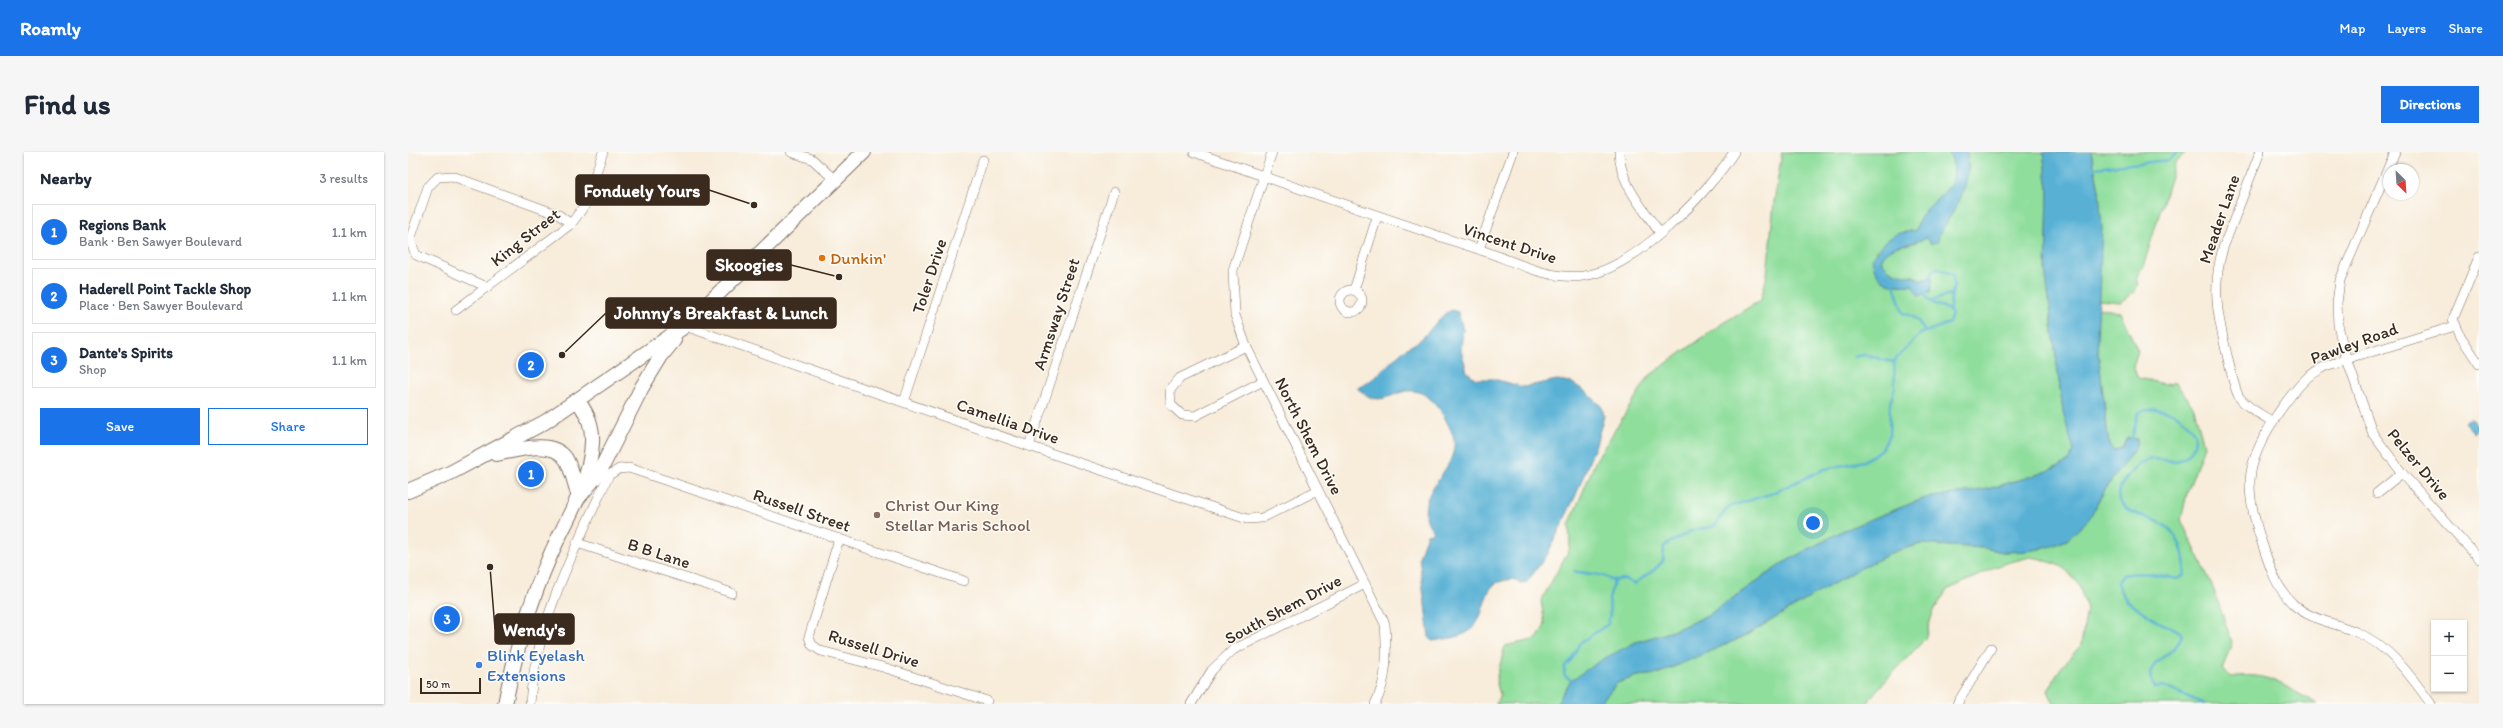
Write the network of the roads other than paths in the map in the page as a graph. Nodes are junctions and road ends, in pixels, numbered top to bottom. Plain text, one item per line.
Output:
1 (603, 152) edge
2 (791, 152) edge
3 (864, 152) edge
4 (1194, 152) edge
5 (1272, 152) edge
6 (1619, 152) edge
7 (1734, 152) edge
8 (2260, 152) edge
9 (2395, 152) edge
10 (1511, 153) edge
11 (983, 160) dead end
12 (1263, 176) junction
13 (835, 180) junction
14 (1114, 192) dead end
15 (1377, 217) junction
16 (571, 224) junction
17 (1660, 233) junction
18 (1479, 249) junction
19 (2479, 257) edge
20 (487, 287) junction
21 (1354, 290) dead end
22 (456, 310) dead end
23 (685, 326) junction
24 (2455, 326) junction
25 (1246, 346) junction
26 (2348, 359) junction
27 (2479, 364) edge
28 (1263, 381) junction
29 (578, 402) junction
30 (904, 402) junction
31 (2273, 422) junction
32 (1029, 446) junction
33 (484, 456) junction
34 (2402, 473) junction
35 (408, 490) edge
36 (1318, 490) junction
37 (2376, 493) dead end
38 (579, 497) junction
39 (839, 539) junction
40 (577, 543) junction
41 (2479, 560) edge
42 (964, 581) dead end
43 (1365, 584) junction
44 (732, 593) dead end
45 (1991, 648) dead end
46 (987, 701) dead end
47 (505, 704) edge
48 (530, 704) edge
49 (1191, 704) edge
50 (1375, 704) edge
51 (1957, 704) edge
52 (2432, 704) edge

1 - 16 street, King Street
2 - 13 street
3 - 13 main road
4 - 12 street, Vincent Drive
5 - 12 street, North Shem Drive
6 - 17 street
7 - 17 street, Vincent Drive
8 - 31 street, Meader Lane
9 - 26 street, Pelzer Drive
10 - 18 street
11 - 30 street, Toler Drive
12 - 15 street, Vincent Drive
12 - 25 street, North Shem Drive
13 - 23 main road
14 - 32 street, Armsway Street
15 - 18 street, Vincent Drive
15 - 21 street
16 - 20 street, King Street
16 - 20 street
17 - 18 street, Vincent Drive
19 - 24 street
20 - 22 street, King Street
23 - 29 main road
23 - 30 street, Camellia Drive
23 - 38 main road
24 - 26 street, Pawley Road
24 - 27 street
25 - 28 street, North Shem Drive
25 - 28 street
26 - 31 street, Pawley Road
26 - 34 street, Pelzer Drive
28 - 36 street, North Shem Drive
29 - 33 main road
29 - 38 main road
30 - 32 street, Camellia Drive
31 - 52 street, Pawley Road
32 - 36 street, Camellia Drive
33 - 35 main road
33 - 38 main road
34 - 37 street
34 - 41 street, Pelzer Drive
36 - 43 street, North Shem Drive
38 - 47 main road
39 - 40 street, Russell Street
39 - 42 street, Russell Street
39 - 46 street, Russell Drive
40 - 44 street, B B Lane
40 - 48 street
43 - 49 street, South Shem Drive
43 - 50 street, North Shem Drive
45 - 51 street

